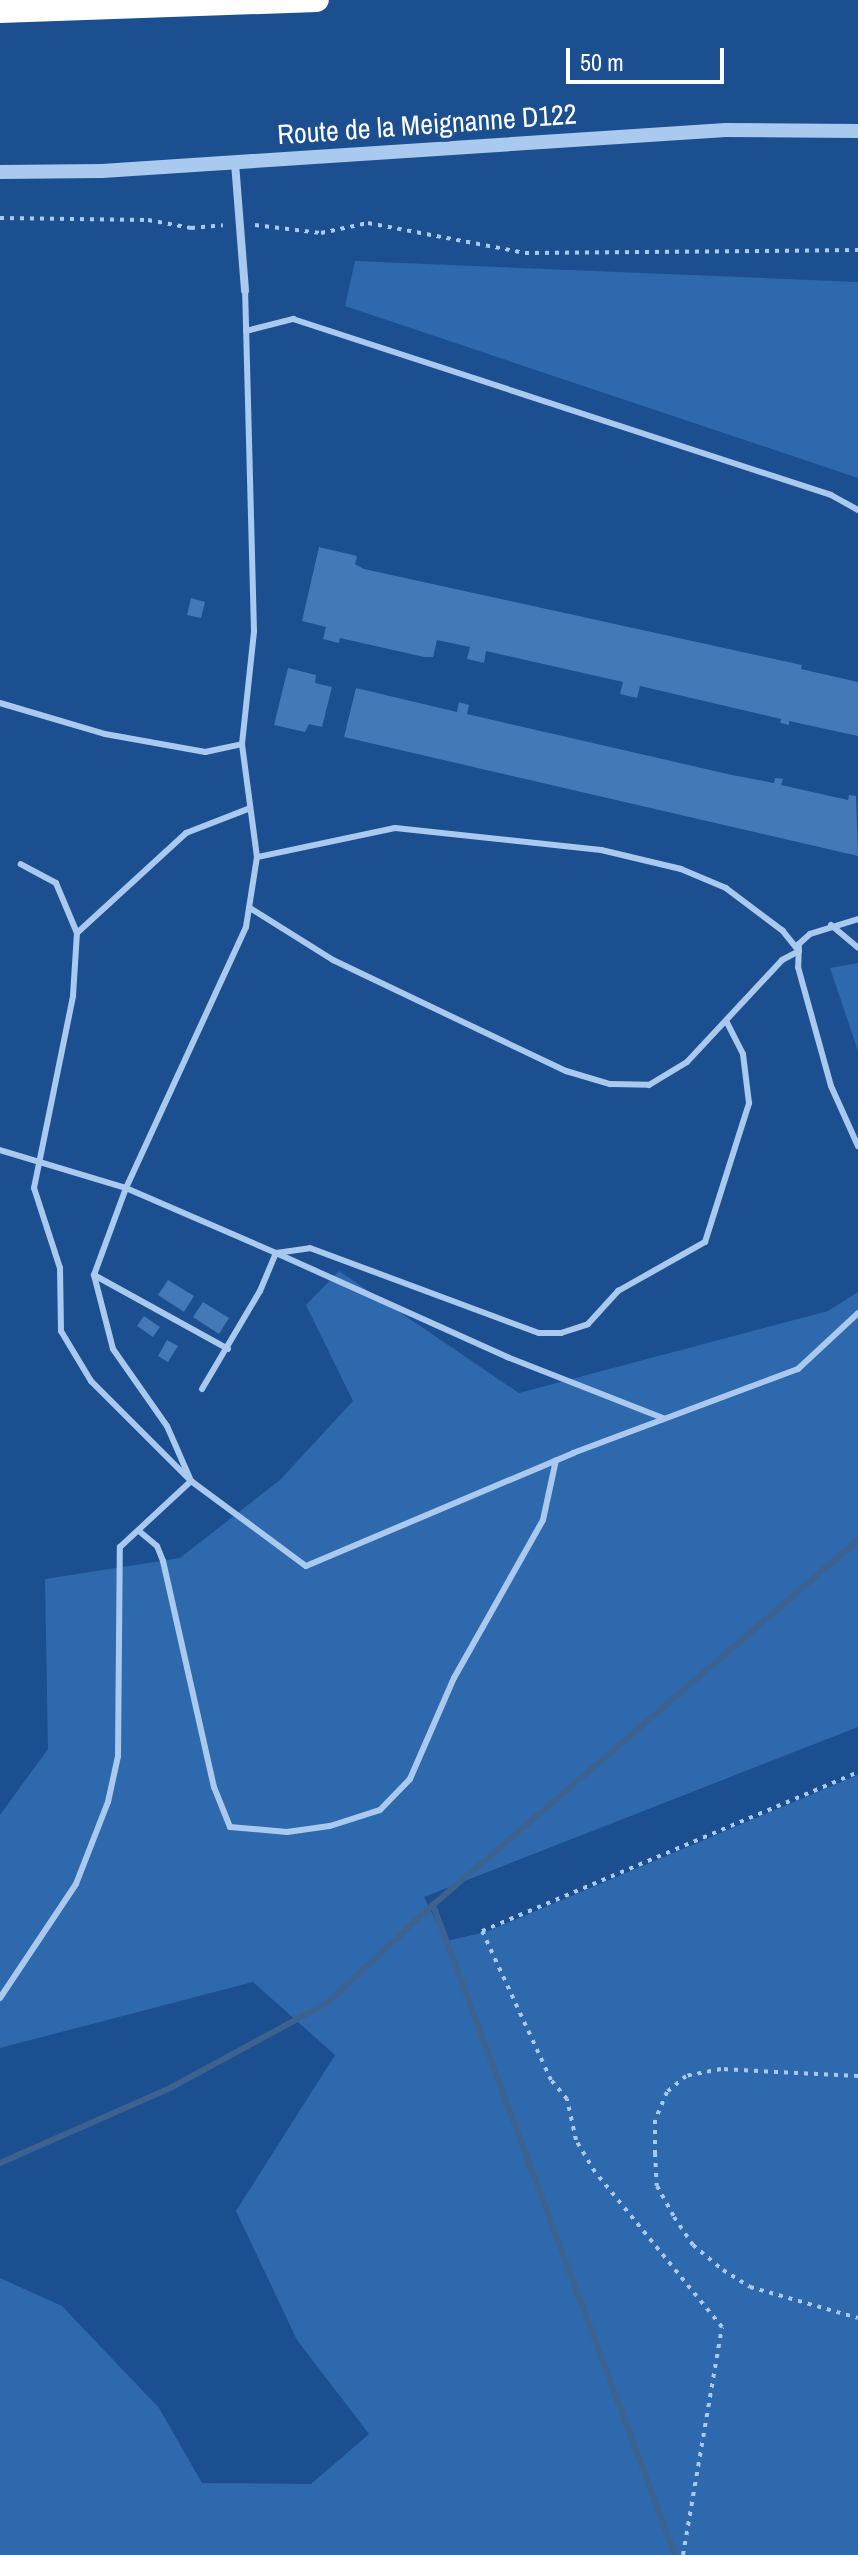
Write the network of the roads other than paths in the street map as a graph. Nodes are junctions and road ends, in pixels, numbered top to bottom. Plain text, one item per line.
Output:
1 (317, 0) edge
2 (0, 11) edge
3 (858, 131) edge
4 (235, 163) junction
5 (0, 172) edge
6 (245, 291) joint
7 (246, 331) junction
8 (858, 510) edge
9 (0, 703) edge
10 (242, 744) junction
11 (248, 809) junction
12 (257, 857) junction
13 (21, 864) dead end
14 (250, 908) junction
15 (858, 919) edge
16 (831, 925) junction
17 (77, 933) junction
18 (858, 948) edge
19 (799, 951) junction
20 (727, 1022) junction
21 (858, 1146) edge
22 (0, 1150) edge
23 (40, 1160) junction
24 (126, 1188) junction
25 (276, 1253) junction
26 (94, 1275) junction
27 (858, 1313) edge
28 (228, 1349) junction
29 (202, 1389) dead end
30 (663, 1418) junction
31 (556, 1460) junction
32 (191, 1481) junction
33 (139, 1531) junction
34 (0, 1998) edge

1 - 2 highway
3 - 4 street, Route de la Meignanne D122
4 - 5 street, Route de la Meignanne D122
4 - 6 street
6 - 7 lane
7 - 8 lane
7 - 10 lane
9 - 10 lane
10 - 11 lane
11 - 12 lane
11 - 17 lane
12 - 14 lane
12 - 19 lane
13 - 17 lane
14 - 20 lane
14 - 24 lane
15 - 16 lane
16 - 18 lane
16 - 19 lane
17 - 23 lane
19 - 20 lane
19 - 21 lane
20 - 25 lane
22 - 23 lane
23 - 24 lane
23 - 32 lane
24 - 25 lane
24 - 26 lane
25 - 28 lane
25 - 30 lane
26 - 28 lane
26 - 32 lane
27 - 30 lane
28 - 29 lane
30 - 31 lane
31 - 32 lane
31 - 33 lane
32 - 33 lane
33 - 34 lane

